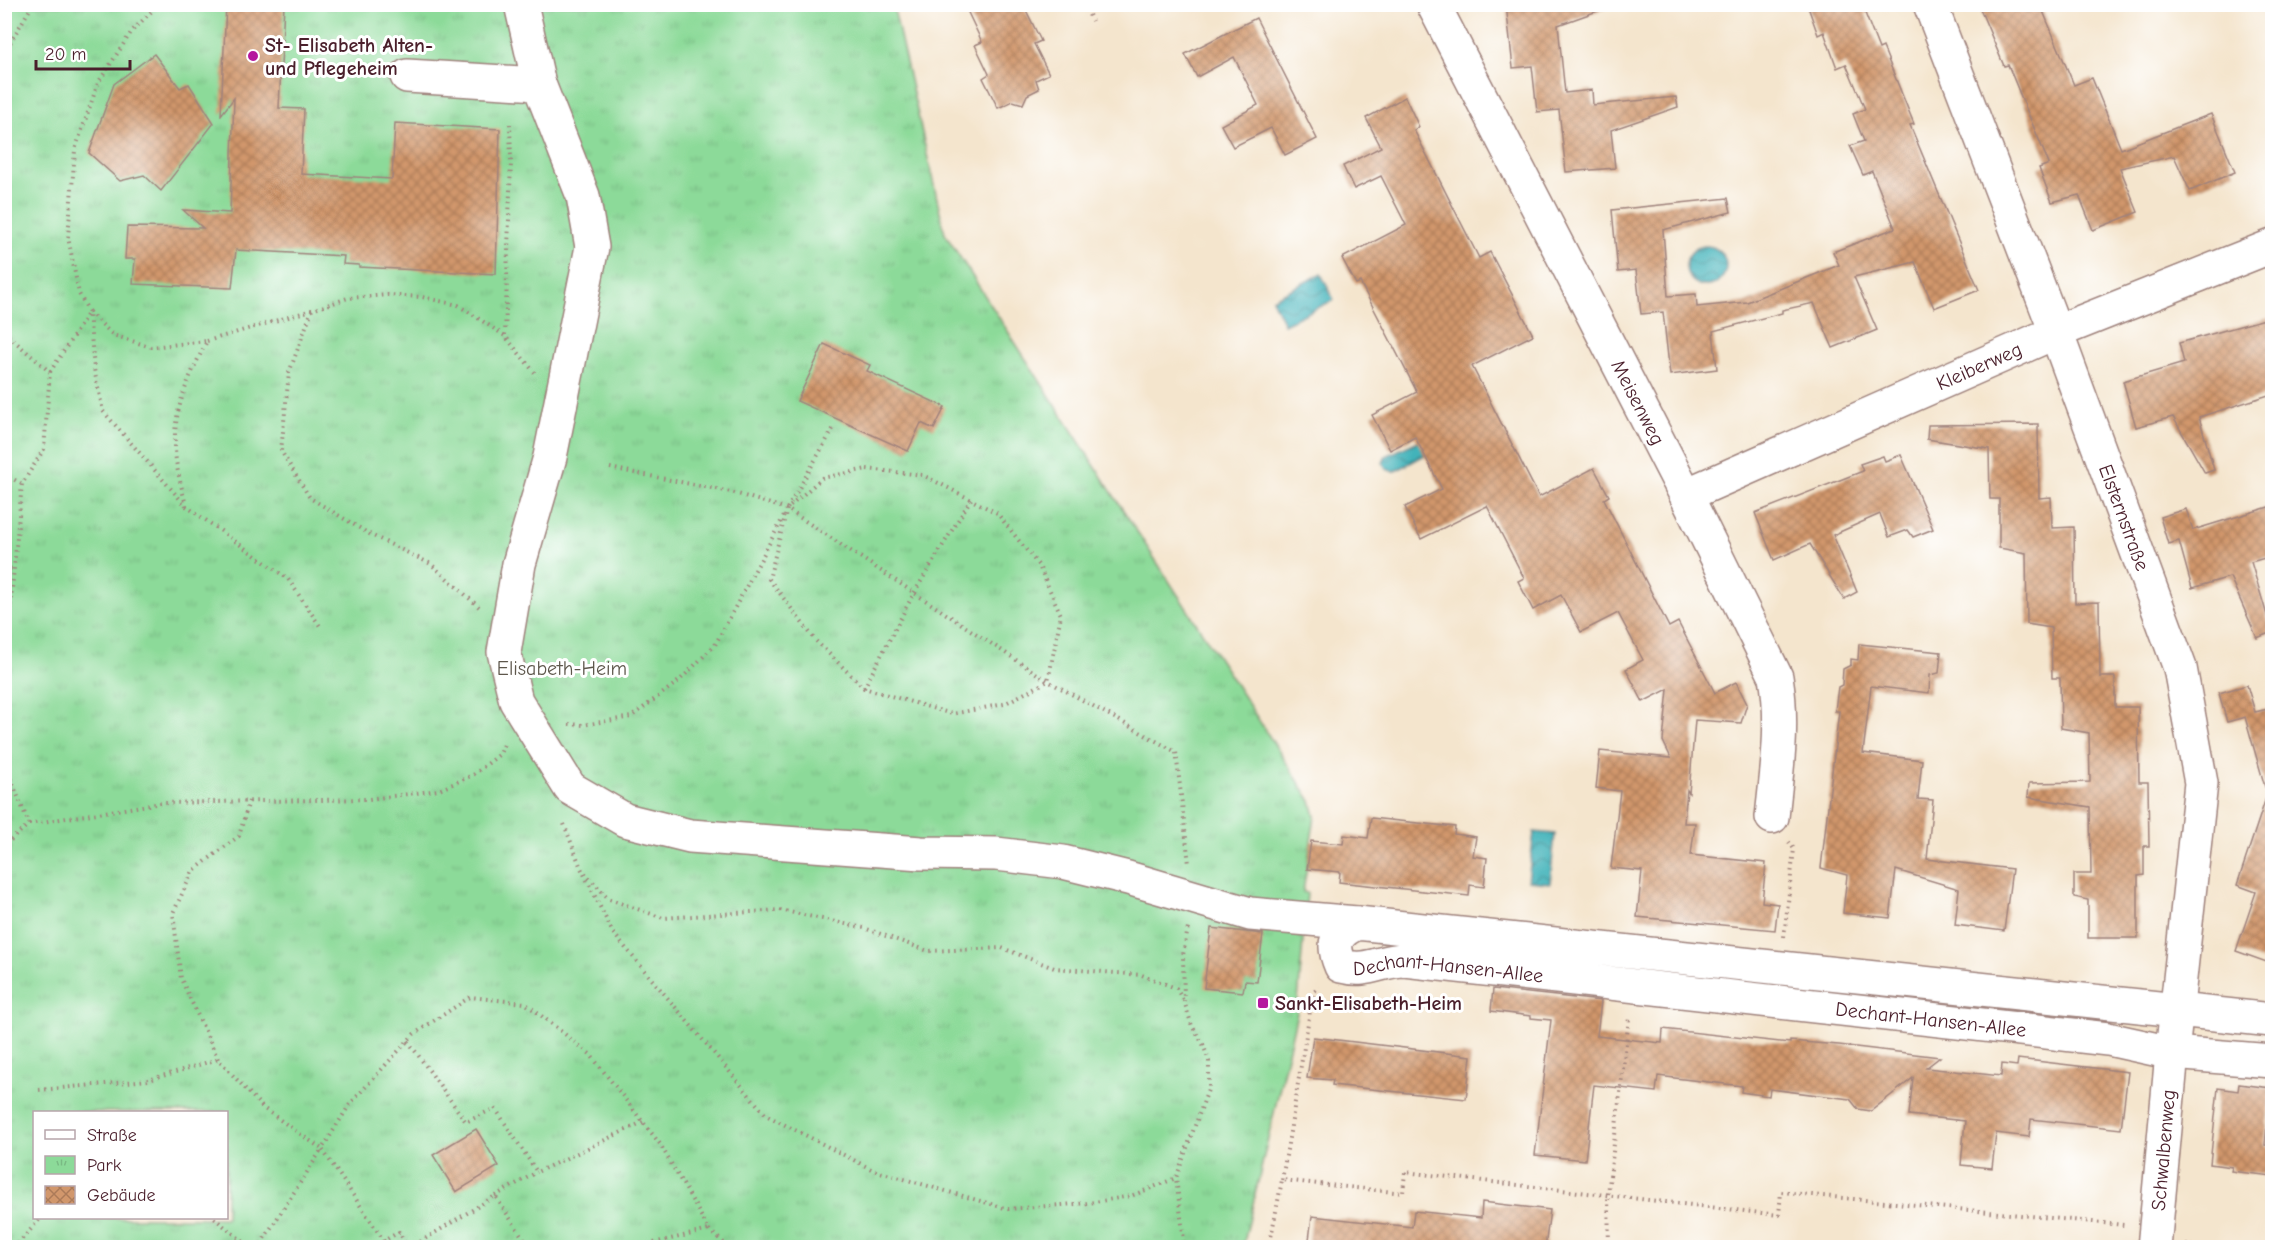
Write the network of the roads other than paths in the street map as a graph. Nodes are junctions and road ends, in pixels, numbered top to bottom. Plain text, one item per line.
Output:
1 (521, 4) edge
2 (1433, 4) edge
3 (1930, 4) edge
4 (407, 76) dead end
5 (539, 84) junction
6 (2272, 246) edge
7 (2056, 332) junction
8 (1686, 495) junction
9 (1772, 817) road end
10 (1357, 923) junction
11 (2176, 1009) junction
12 (2272, 1020) edge
13 (2172, 1053) junction
14 (2272, 1061) edge
15 (2155, 1238) edge

1 - 5 street
2 - 8 street, Meisenweg
3 - 7 street, Elsternstraße
4 - 5 street
5 - 10 street
6 - 7 street, Kleiberweg
7 - 8 street, Kleiberweg
7 - 11 street, Elsternstraße
8 - 9 street, Meisenweg
10 - 11 street, Dechant-Hansen-Allee
10 - 13 street, Dechant-Hansen-Allee
11 - 12 street, Dechant-Hansen-Allee
11 - 13 street, Elsternstraße
13 - 14 street, Dechant-Hansen-Allee
13 - 15 street, Schwalbenweg

